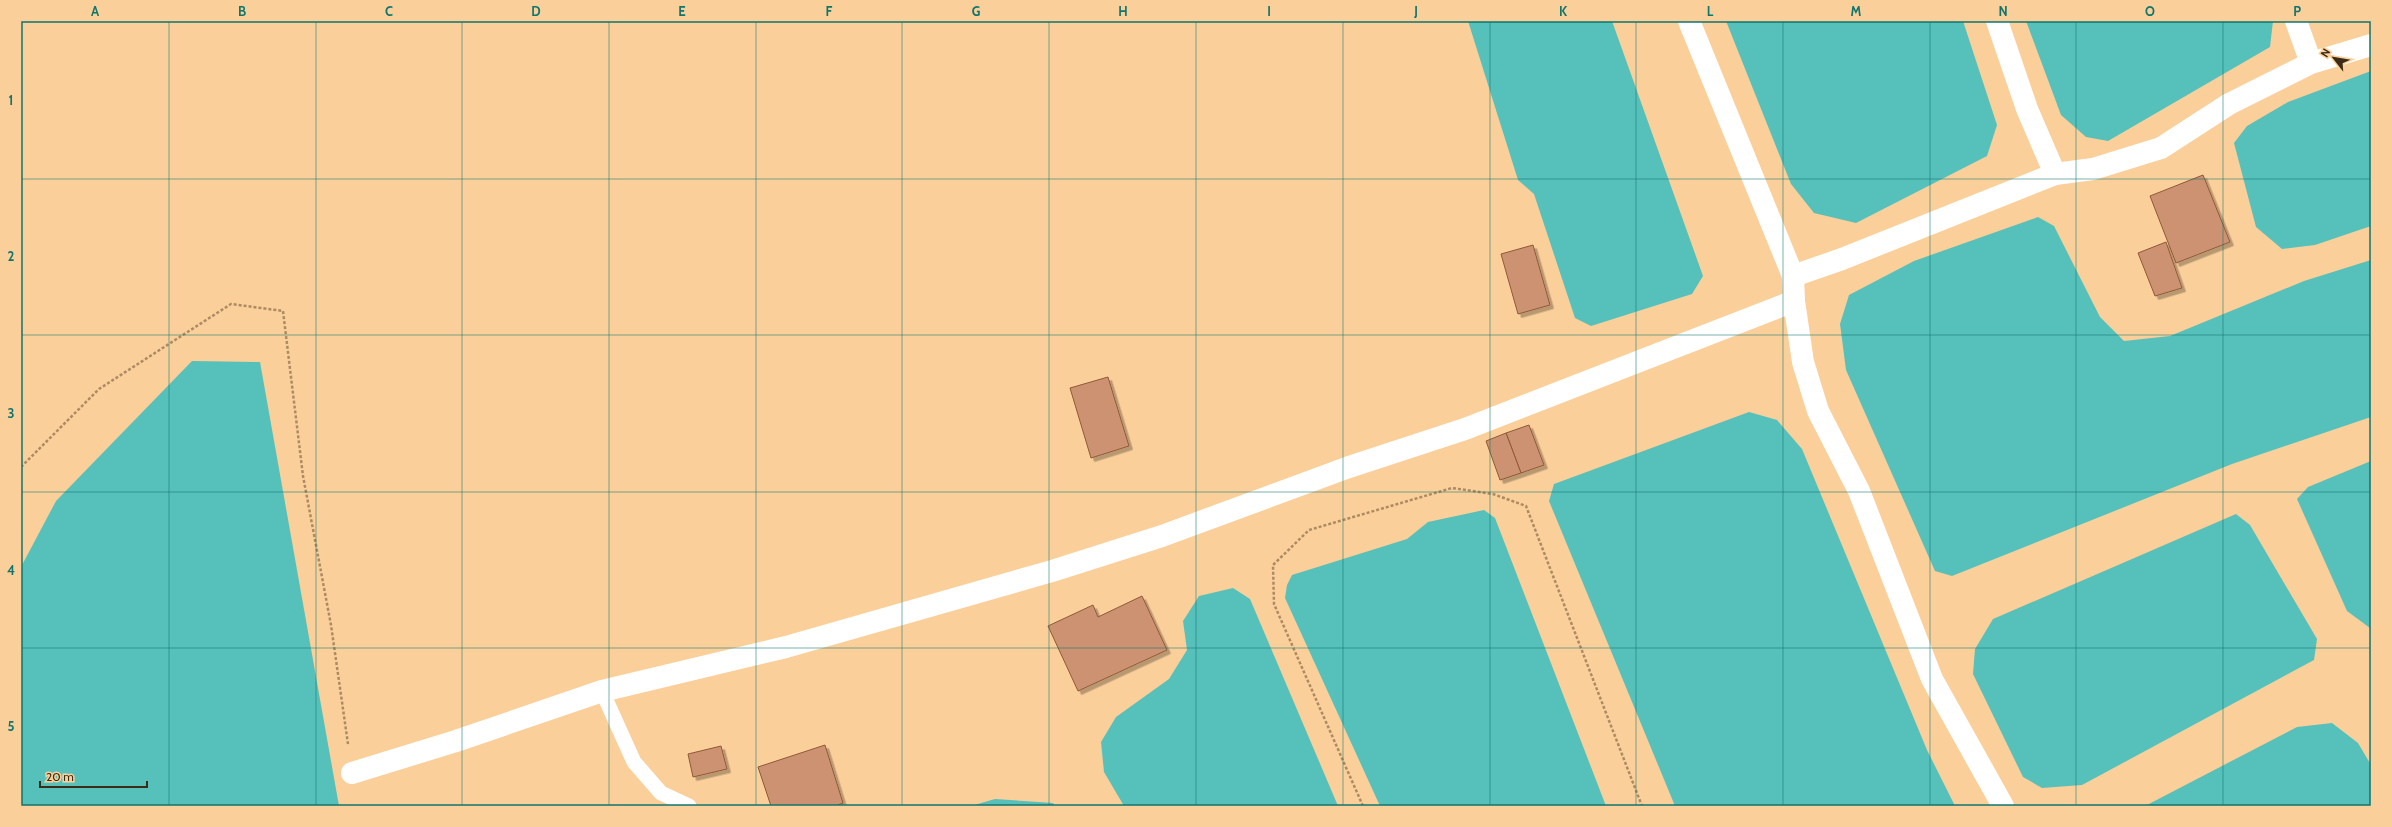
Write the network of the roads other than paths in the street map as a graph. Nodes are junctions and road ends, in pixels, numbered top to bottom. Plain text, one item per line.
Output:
1 (1689, 21) edge
2 (1997, 21) edge
3 (2296, 21) edge
4 (2371, 45) edge
5 (2311, 63) junction
6 (2054, 174) junction
7 (1793, 276) junction
8 (1794, 300) junction
9 (602, 691) junction
10 (352, 773) road end
11 (689, 806) edge
12 (2003, 806) edge

1 - 7 street
2 - 6 street
3 - 5 street
4 - 5 street
5 - 6 street
6 - 7 street
7 - 8 street
8 - 9 street
8 - 12 street
9 - 10 street
9 - 11 lane

